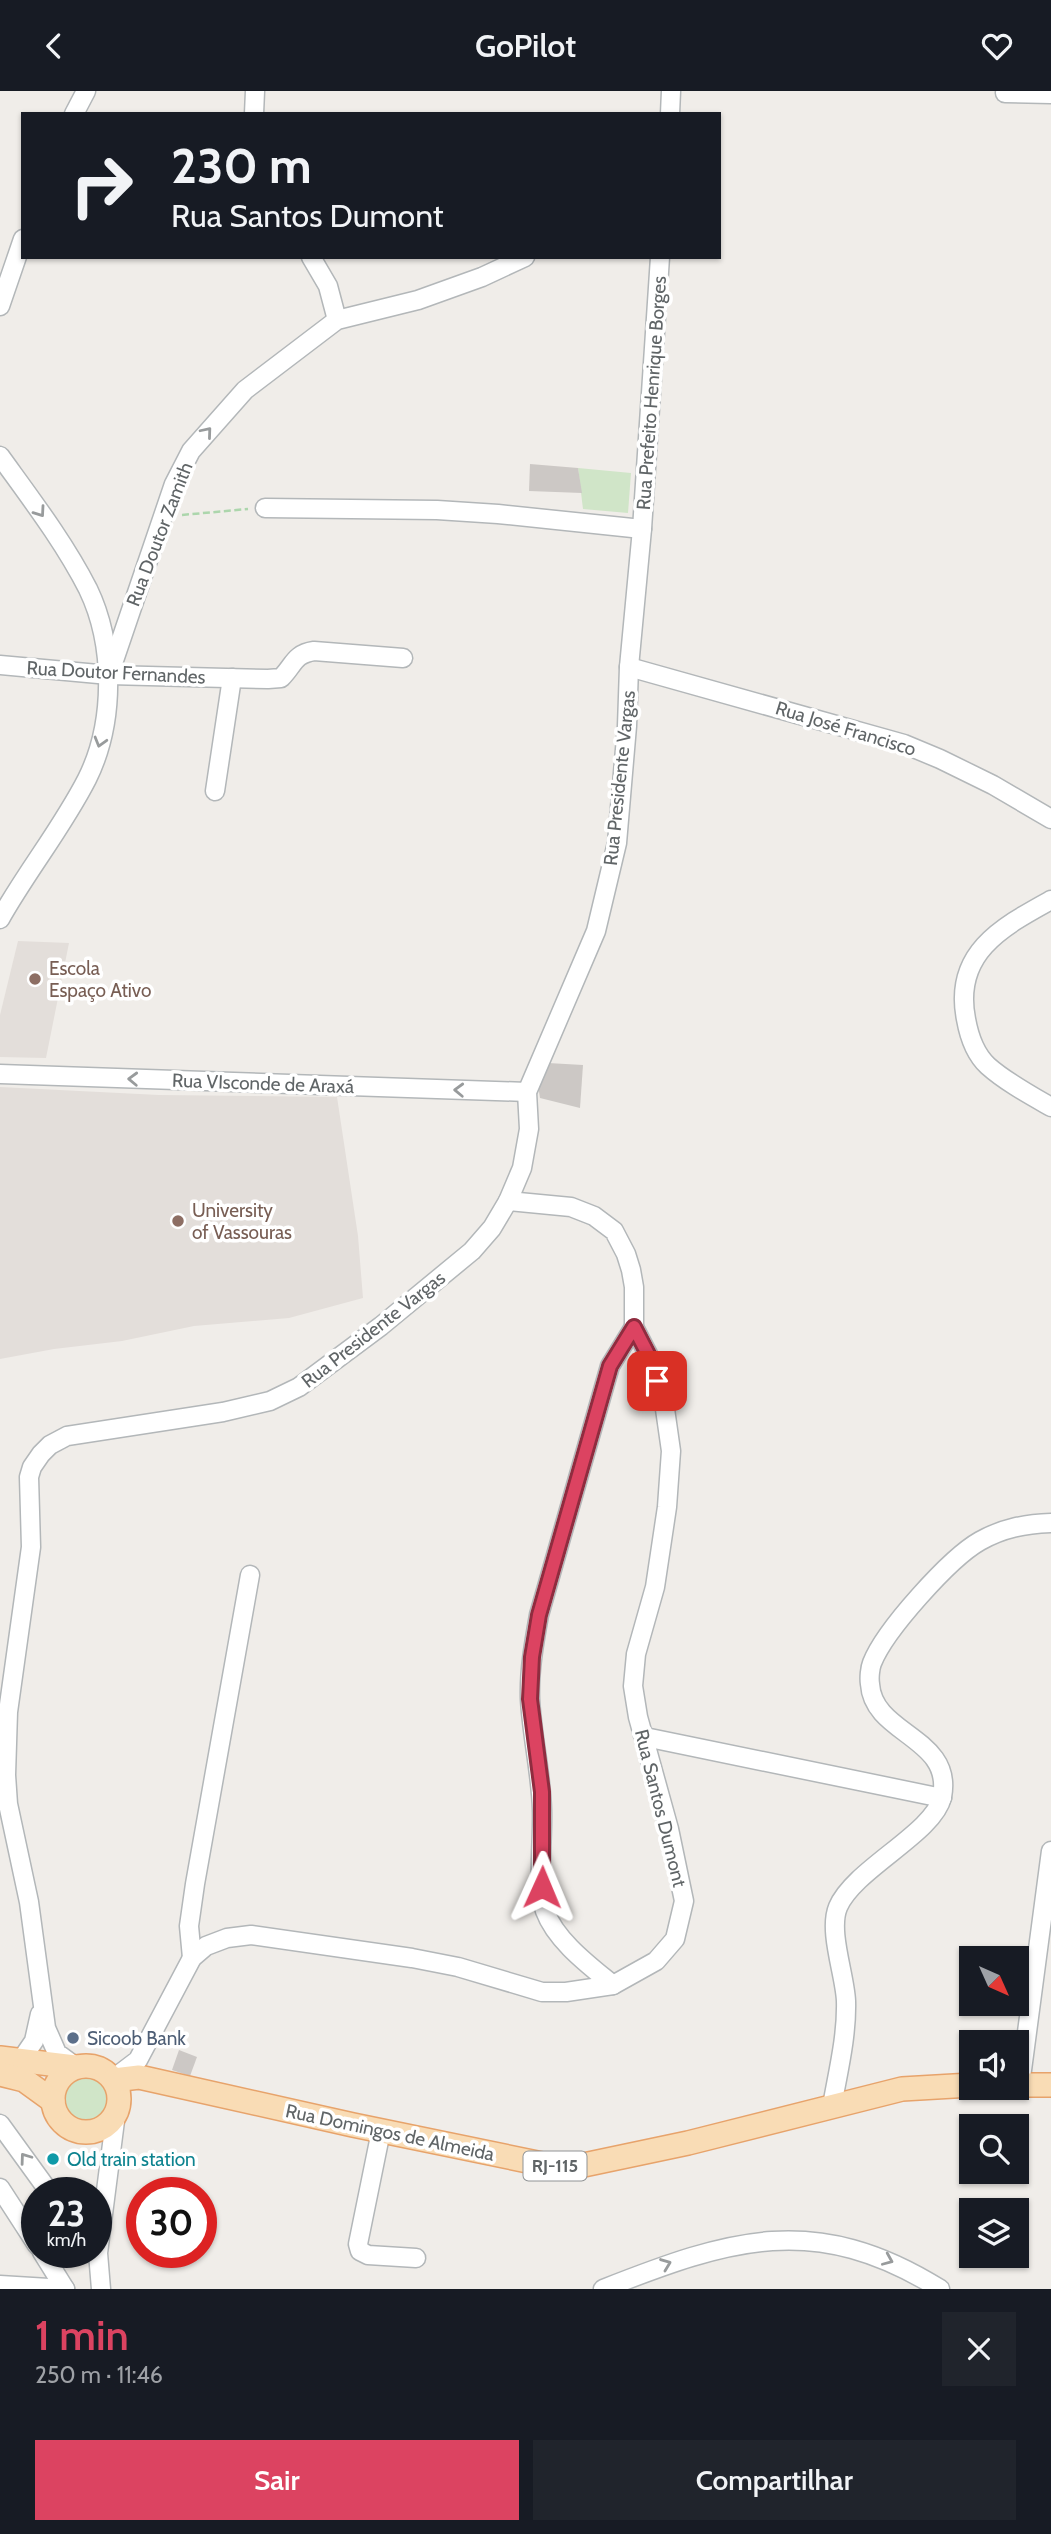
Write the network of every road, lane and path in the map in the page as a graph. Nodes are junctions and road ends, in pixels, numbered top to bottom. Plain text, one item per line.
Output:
1 (86, 91) edge
2 (255, 91) edge
3 (1005, 93) dead end
4 (1051, 94) edge
5 (75, 112) edge
6 (254, 112) edge
7 (21, 245) edge
8 (312, 259) edge
9 (521, 259) edge
10 (660, 259) edge
11 (0, 306) edge
12 (337, 320) junction
13 (0, 456) edge
14 (265, 508) joint
15 (161, 519) junction
16 (642, 529) junction
17 (403, 658) dead end
18 (0, 665) edge
19 (629, 667) junction
20 (109, 675) junction
21 (232, 678) junction
22 (215, 791) dead end
23 (1051, 819) edge
24 (1051, 900) edge
25 (0, 919) edge
26 (0, 1074) edge
27 (527, 1093) junction
28 (1051, 1107) edge
29 (508, 1201) junction
30 (634, 1327) junction
31 (1051, 1523) edge
32 (250, 1575) dead end
33 (645, 1737) junction
34 (942, 1798) junction
35 (1051, 1851) edge
36 (192, 1958) junction
37 (613, 1985) junction
38 (42, 2004) junction
39 (1026, 2030) edge
40 (11, 2059) edge
41 (75, 2067) junction
42 (138, 2068) junction
43 (0, 2074) edge
44 (113, 2079) junction
45 (1029, 2085) edge
46 (1051, 2085) edge
47 (959, 2086) edge
48 (53, 2101) junction
49 (832, 2106) junction
50 (117, 2111) junction
51 (0, 2124) edge
52 (381, 2131) junction
53 (38, 2177) edge
54 (108, 2177) edge
55 (0, 2188) edge
56 (21, 2220) edge
57 (416, 2258) dead end
58 (52, 2268) edge
59 (94, 2268) edge
60 (99, 2268) edge
61 (0, 2285) edge
62 (65, 2289) edge
63 (89, 2289) edge
64 (102, 2289) edge
65 (603, 2289) edge
66 (940, 2289) edge

1 - 5 street
2 - 6 street
3 - 4 street
7 - 11 street
8 - 12 street
9 - 12 street, Rua Doutor Zamith
10 - 16 street, Rua Prefeito Henrique Borges
15 -> 12 street, Rua Doutor Zamith
13 -> 20 street
14 - 15 path
14 - 16 street
15 - 20 street, Rua Doutor Zamith
16 - 19 street, Rua Presidente Vargas
17 - 21 street, Rua Doutor Fernandes
18 - 20 street, Rua Doutor Fernandes
19 - 23 street, Rua José Francisco
19 - 27 street, Rua Presidente Vargas
20 - 21 street, Rua Doutor Fernandes
20 -> 25 street
21 - 22 street
24 - 28 street
27 -> 26 street, Rua VIsconde de Araxá
27 - 29 street, Rua Presidente Vargas
29 - 30 street, Rua Santos Dumont
29 - 38 street, Rua Presidente Vargas
30 - 33 street, Rua Santos Dumont
30 - 37 street
31 - 34 street
32 - 36 street
33 - 34 street
33 - 37 street, Rua Santos Dumont
34 - 49 street
35 - 39 street
36 - 37 street, Rua Santos Dumont
36 - 42 street
38 - 40 street, Rua Presidente Vargas
38 - 41 street, Rua Presidente Vargas
40 - 41 main road
41 - 44 main road
41 - 48 main road
42 - 44 main road, Rua Domingos de Almeida / RJ-115
42 - 50 main road
42 - 52 main road, Rua Domingos de Almeida / RJ-115
43 - 48 main road
44 - 50 main road
45 - 46 main road
47 - 49 main road, Rua Domingos de Almeida / RJ-115
48 - 50 main road
49 - 52 main road, Rua Domingos de Almeida / RJ-115
50 - 54 street
53 -> 51 street
52 - 57 street
55 - 56 street
58 - 62 street
59 - 63 street
60 - 64 street
61 - 62 street
65 -> 66 street

